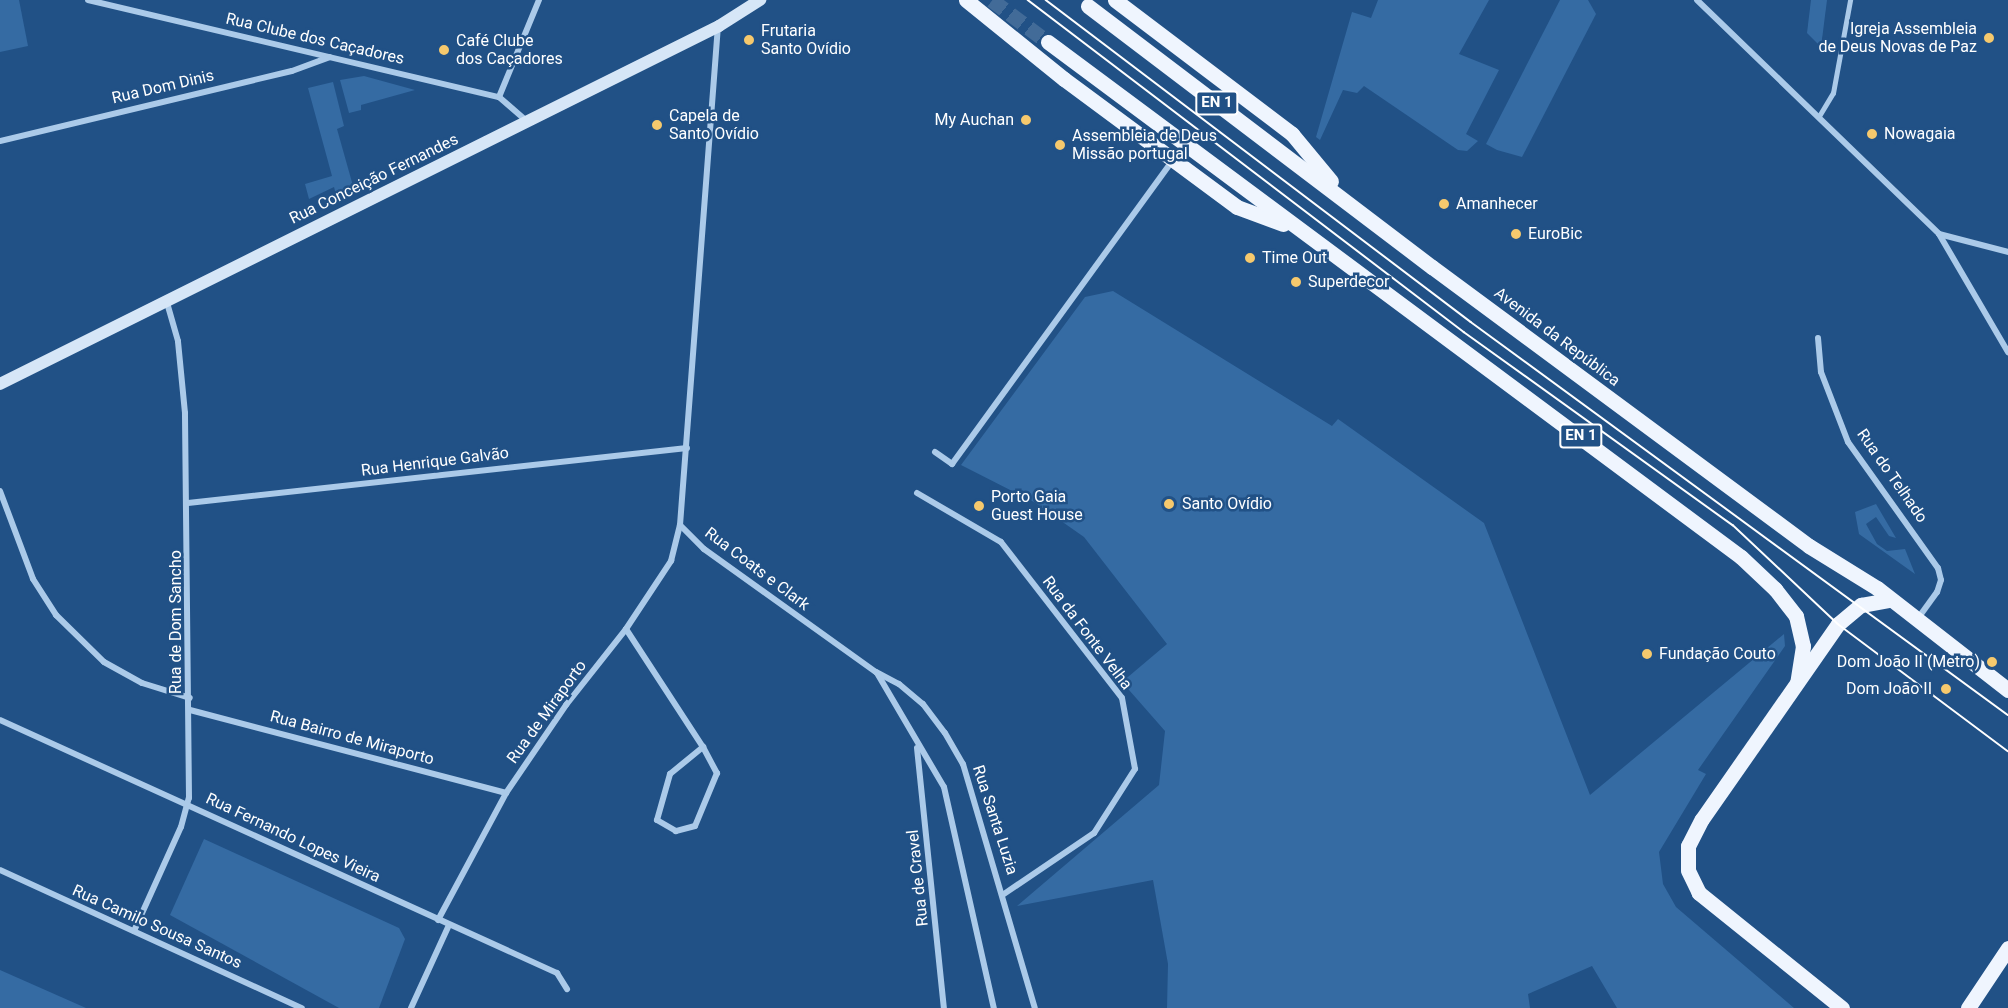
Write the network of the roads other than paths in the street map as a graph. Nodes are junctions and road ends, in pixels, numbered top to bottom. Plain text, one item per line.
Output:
1 (88, 0) edge
2 (539, 0) edge
3 (760, 0) edge
4 (966, 0) edge
5 (1114, 0) edge
6 (1697, 0) edge
7 (1850, 0) edge
8 (1088, 6) dead end
9 (718, 26) junction
10 (1048, 42) tunnel mouth
11 (331, 57) junction
12 (499, 97) junction
13 (1820, 116) junction
14 (528, 122) junction
15 (0, 141) edge
16 (1173, 160) junction
17 (1346, 200) junction
18 (1299, 230) junction
19 (1939, 234) junction
20 (2008, 252) edge
21 (167, 303) junction
22 (1818, 338) dead end
23 (2008, 352) edge
24 (0, 384) edge
25 (687, 448) junction
26 (934, 452) dead end
27 (0, 491) edge
28 (917, 493) dead end
29 (188, 503) junction
30 (680, 525) junction
31 (1890, 600) junction
32 (1916, 621) junction
33 (626, 629) junction
34 (876, 672) junction
35 (1797, 682) junction
36 (2008, 690) edge
37 (190, 698) junction
38 (190, 710) junction
39 (0, 720) edge
40 (916, 745) junction
41 (703, 747) junction
42 (506, 793) junction
43 (188, 805) junction
44 (0, 870) edge
45 (1004, 894) junction
46 (438, 920) junction
47 (449, 925) junction
48 (134, 931) junction
49 (2008, 948) edge
50 (567, 989) dead end
51 (302, 1008) edge
52 (411, 1008) edge
53 (944, 1008) edge
54 (994, 1008) edge
55 (1035, 1008) edge
56 (1842, 1008) edge
57 (1968, 1008) edge

1 - 11 street, Rua Clube dos Caçadores
2 - 12 street
3 - 9 main road, Rua Conceição Fernandes
4 - 16 main road, EN 1
5 - 17 main road, EN 1
6 - 13 street
7 - 13 street
8 - 17 main road, Avenida da República / EN 1
9 - 14 main road, Rua Conceição Fernandes
9 - 25 street
10 - 18 main road, EN 1
11 - 12 street, Rua Clube dos Caçadores
11 - 15 street, Rua Dom Dinis
12 - 14 street, Rua Clube dos Caçadores
13 - 19 street
14 - 21 main road, Rua Conceição Fernandes
16 - 18 main road, EN 1
16 - 26 street
17 - 31 main road, Avenida da República / EN 1
18 - 35 main road, EN 1
19 - 20 street
19 - 23 street
21 - 24 main road, Rua Conceição Fernandes
21 - 29 street, Rua de Dom Sancho
22 - 32 street, Rua do Telhado
25 - 29 street, Rua Henrique Galvão
25 - 30 street
27 - 37 street
28 - 45 street, Rua da Fonte Velha
29 - 37 street, Rua de Dom Sancho
30 - 33 street, Rua de Miraporto
30 - 34 street, Rua Coats e Clark
31 - 32 main road, Avenida da República / EN 1
31 - 35 main road
32 - 36 main road, Avenida da República / EN 1
33 - 41 street
33 - 42 street, Rua de Miraporto
34 - 40 street, Rua Coats e Clark
34 - 45 street, Rua Santa Luzia
35 - 56 main road
37 - 38 street, Rua de Dom Sancho
38 - 42 street, Rua Bairro de Miraporto
38 - 43 street, Rua de Dom Sancho
39 - 43 street, Rua Fernando Lopes Vieira
40 - 53 street, Rua de Cravel
40 - 54 street, Rua Coats e Clark
41 - 41 street
42 - 46 street, Rua de Miraporto
43 - 46 street, Rua Fernando Lopes Vieira
43 - 48 street, Rua de Dom Sancho
44 - 48 street, Rua Camilo Sousa Santos
45 - 55 street, Rua Santa Luzia
46 - 47 street, Rua Fernando Lopes Vieira
47 - 50 street, Rua Fernando Lopes Vieira
47 - 52 street
48 - 51 street, Rua Camilo Sousa Santos
49 - 57 main road

